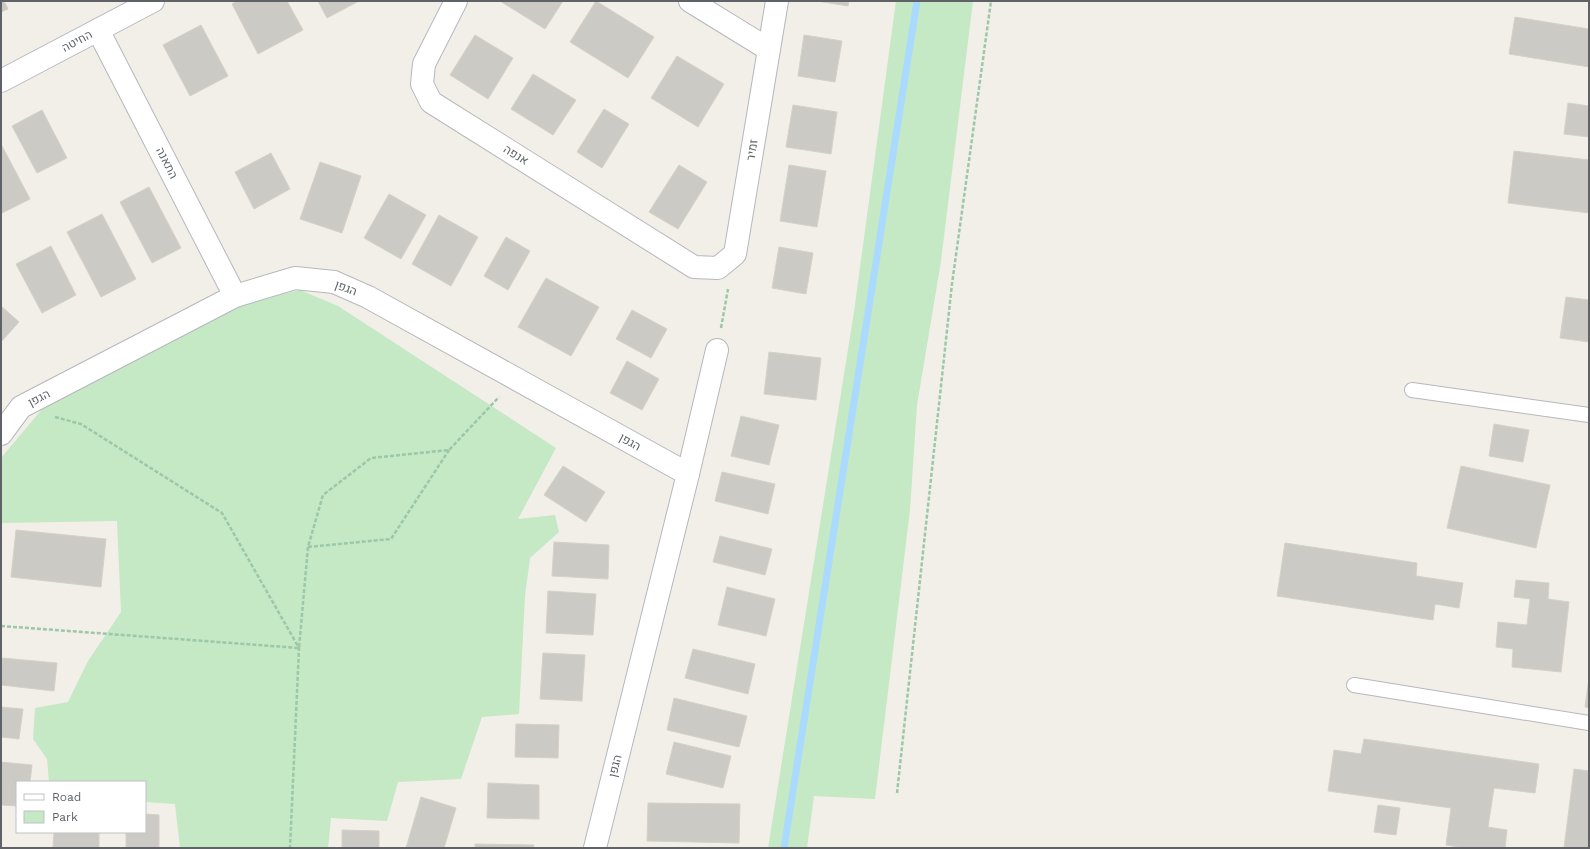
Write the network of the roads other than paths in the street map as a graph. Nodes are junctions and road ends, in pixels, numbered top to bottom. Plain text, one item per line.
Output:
1 (153, 1) edge
2 (456, 1) edge
3 (690, 1) edge
4 (777, 1) edge
5 (98, 30) junction
6 (768, 49) junction
7 (1, 81) edge
8 (735, 254) joint
9 (235, 296) junction
10 (717, 350) road end
11 (1412, 390) dead end
12 (1589, 415) edge
13 (1, 434) edge
14 (688, 474) junction
15 (1354, 685) dead end
16 (1589, 723) edge
17 (595, 848) edge

1 - 5 street, החיטה
2 - 8 street, אנפה
3 - 6 street
4 - 6 street, זמיר
5 - 7 street, החיטה
5 - 9 street, התאנה
6 - 8 street, זמיר
9 - 13 street, הגפן
9 - 14 street, הגפן
10 - 14 street, הגפן
11 - 12 lane
14 - 17 street, הגפן
15 - 16 lane

